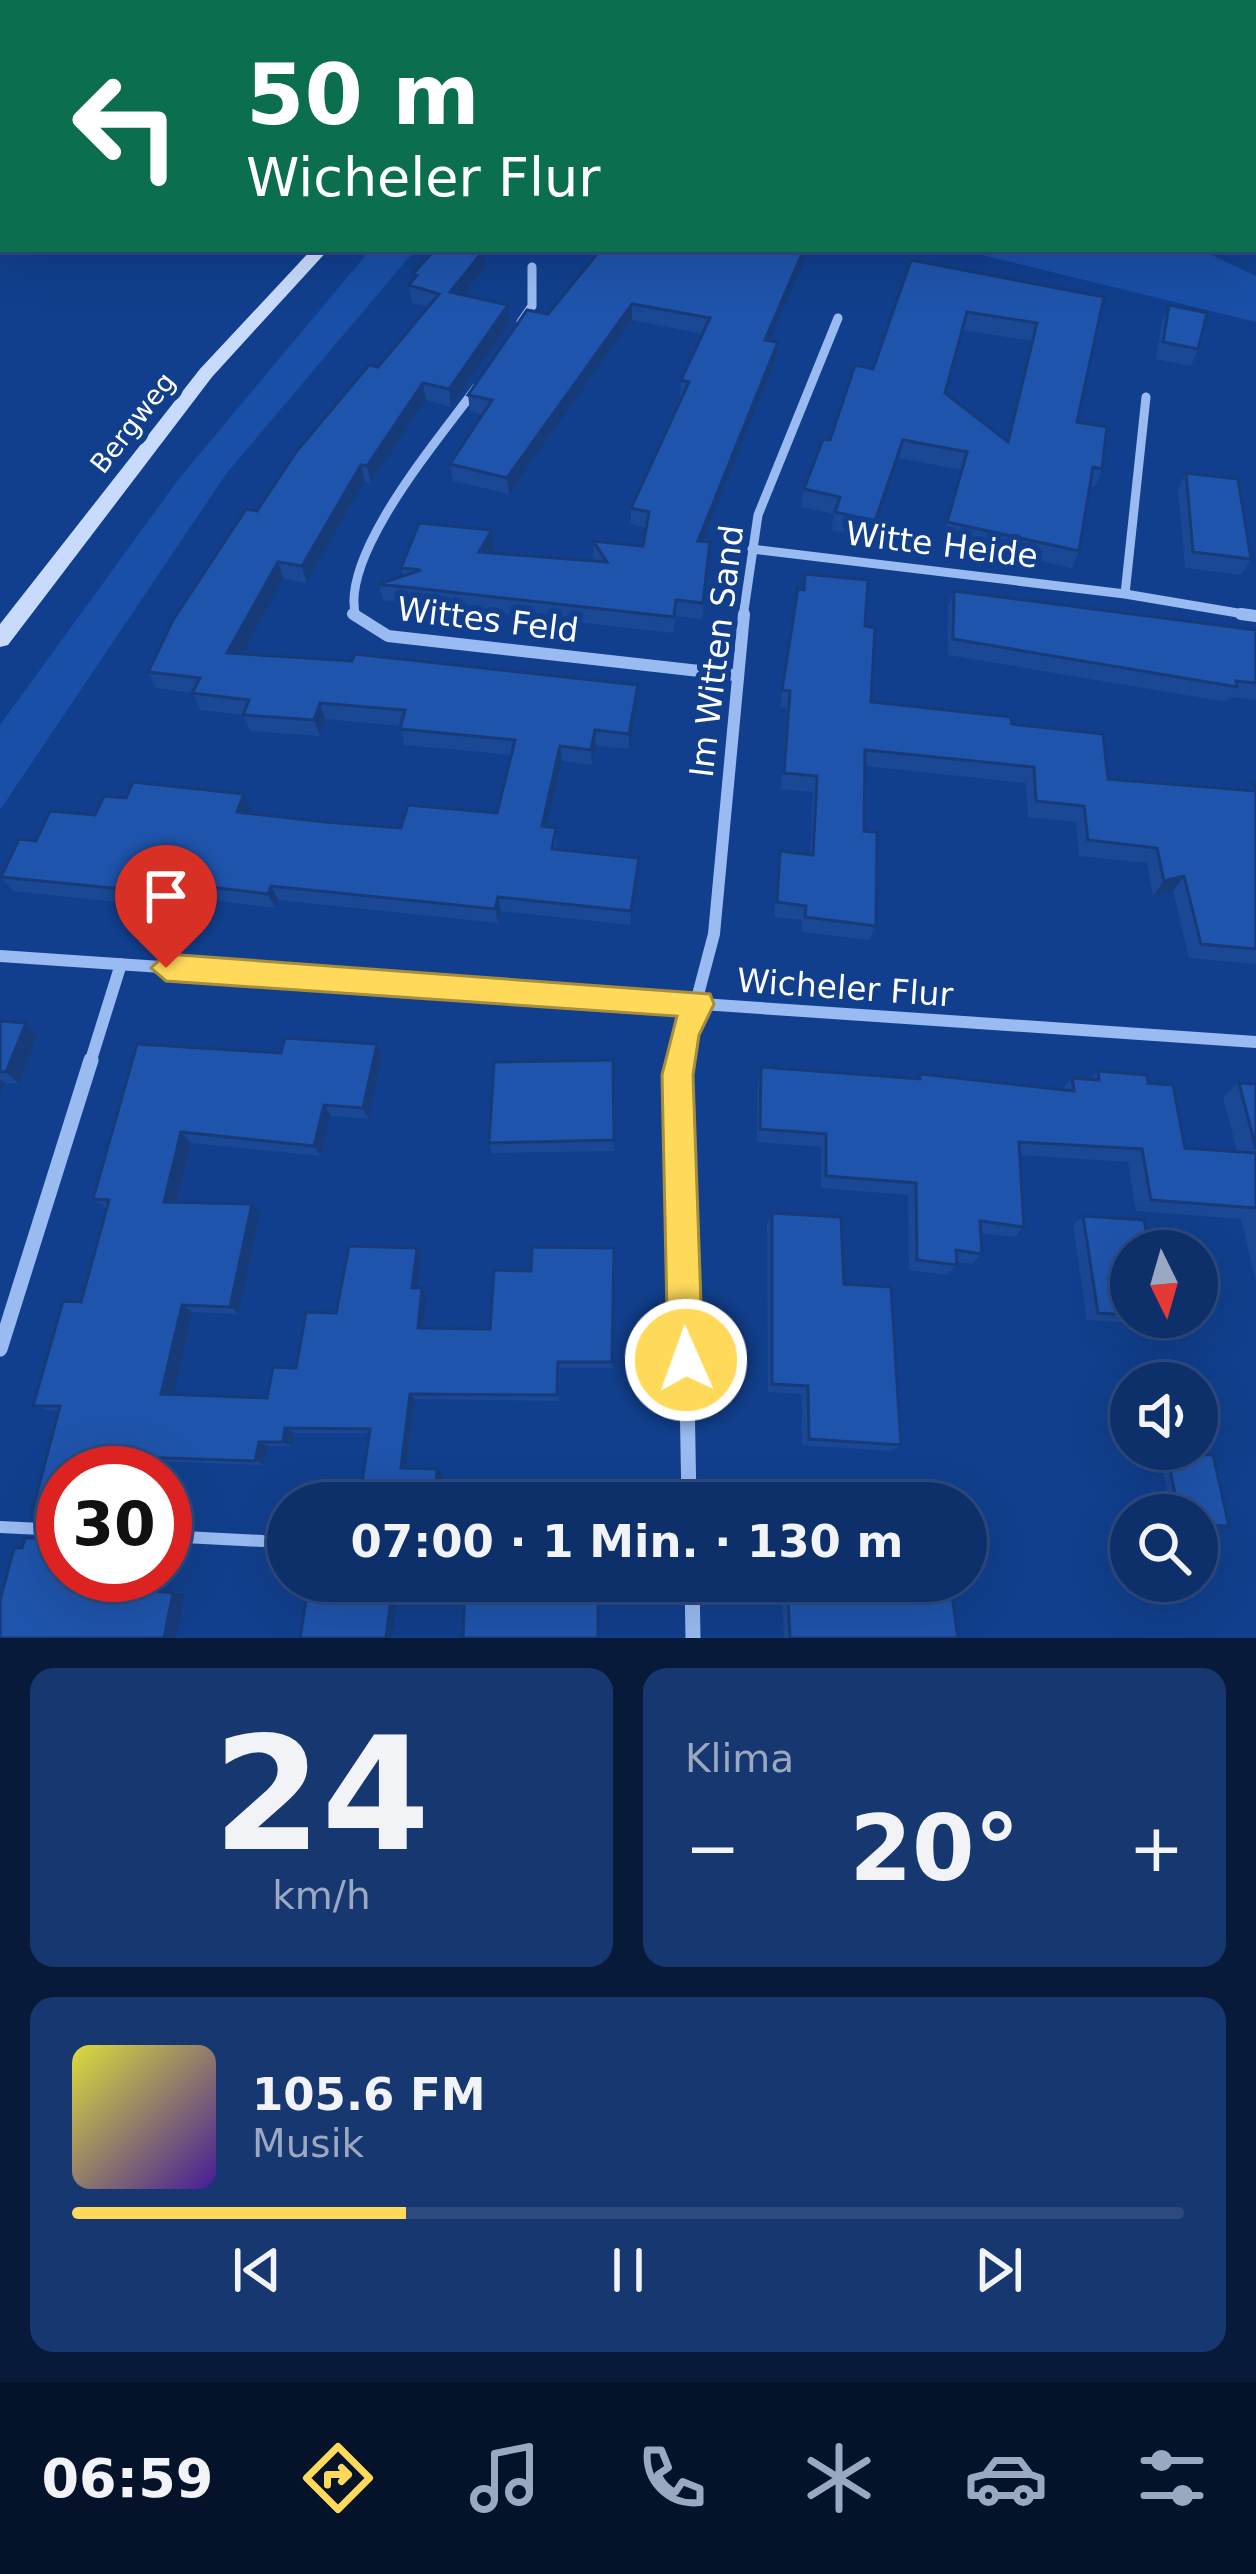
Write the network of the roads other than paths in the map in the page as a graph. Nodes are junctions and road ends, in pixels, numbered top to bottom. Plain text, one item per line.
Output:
1 (318, 252) edge
2 (532, 267) dead end
3 (838, 318) dead end
4 (507, 343) edge
5 (482, 379) edge
6 (1146, 397) dead end
7 (752, 548) junction
8 (1125, 594) junction
9 (1256, 616) edge
10 (0, 640) edge
11 (735, 675) junction
12 (0, 956) edge
13 (122, 964) junction
14 (699, 1004) junction
15 (1256, 1042) edge
16 (0, 1349) edge
17 (688, 1482) edge
18 (0, 1526) edge
19 (36, 1528) edge
20 (192, 1537) edge
21 (262, 1541) dead end
22 (692, 1602) edge
23 (693, 1638) edge

1 - 10 main road, Bergweg
2 - 4 street
3 - 7 street, Im Witten Sand
5 - 11 street, Wittes Feld
6 - 8 street
7 - 8 street, Witte Heide
7 - 11 street, Im Witten Sand
8 - 9 street, Witte Heide
11 - 14 street, Im Witten Sand
12 - 13 street, Wicheler Flur
13 - 14 street, Wicheler Flur
13 - 16 street
14 - 15 street, Wicheler Flur
14 - 17 street, Im Witten Sand
18 - 19 lane
20 - 21 lane
22 - 23 street

